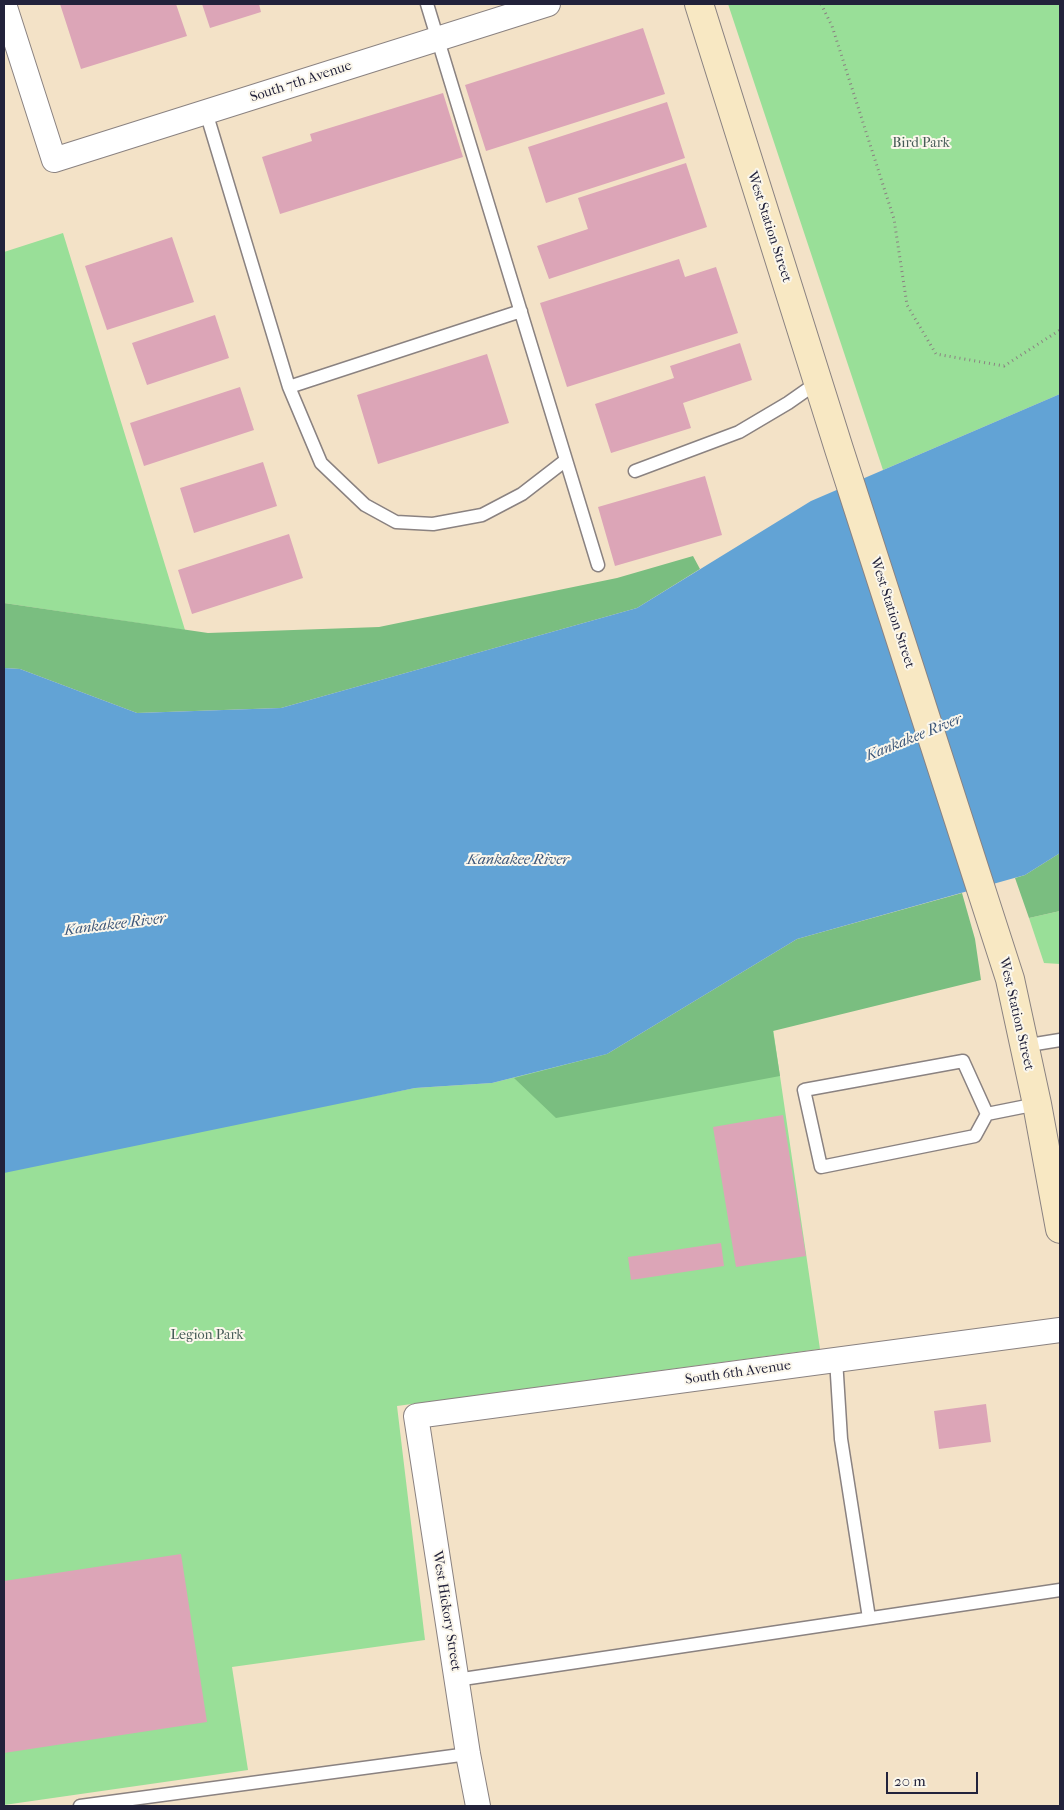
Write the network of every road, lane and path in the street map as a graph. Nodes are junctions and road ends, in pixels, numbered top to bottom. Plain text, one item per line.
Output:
1 (4, 4) edge
2 (427, 4) edge
3 (548, 4) edge
4 (699, 4) edge
5 (821, 4) edge
6 (438, 38) junction
7 (206, 112) junction
8 (521, 311) junction
9 (1060, 330) edge
10 (818, 382) junction
11 (289, 387) junction
12 (566, 460) junction
13 (635, 471) dead end
14 (598, 565) dead end
15 (1060, 1040) edge
16 (1023, 1046) junction
17 (1037, 1104) junction
18 (987, 1114) junction
19 (1059, 1220) edge
20 (1060, 1330) edge
21 (836, 1359) junction
22 (416, 1416) joint
23 (1060, 1590) edge
24 (869, 1618) junction
25 (456, 1680) junction
26 (468, 1754) junction
27 (80, 1806) edge
28 (478, 1806) edge

1 - 7 street, South 7th Avenue
2 - 6 lane
3 - 6 street, South 7th Avenue
4 - 10 main road, West Station Street
5 - 9 path
6 - 7 street, South 7th Avenue
6 - 8 lane
7 - 11 lane
8 - 11 lane
8 - 12 lane
10 - 13 lane
10 - 16 main road, West Station Street
11 - 12 lane
12 - 14 lane
15 - 16 lane
16 - 17 main road, West Station Street
17 - 18 lane
17 - 19 main road, West Station Street
18 - 18 lane
20 - 21 street, South 6th Avenue
21 - 22 street, South 6th Avenue
21 - 24 lane
22 - 25 street, West Hickory Street
23 - 24 lane
24 - 25 lane
25 - 26 street, West Hickory Street
26 - 27 lane
26 - 28 street, West Hickory Street

